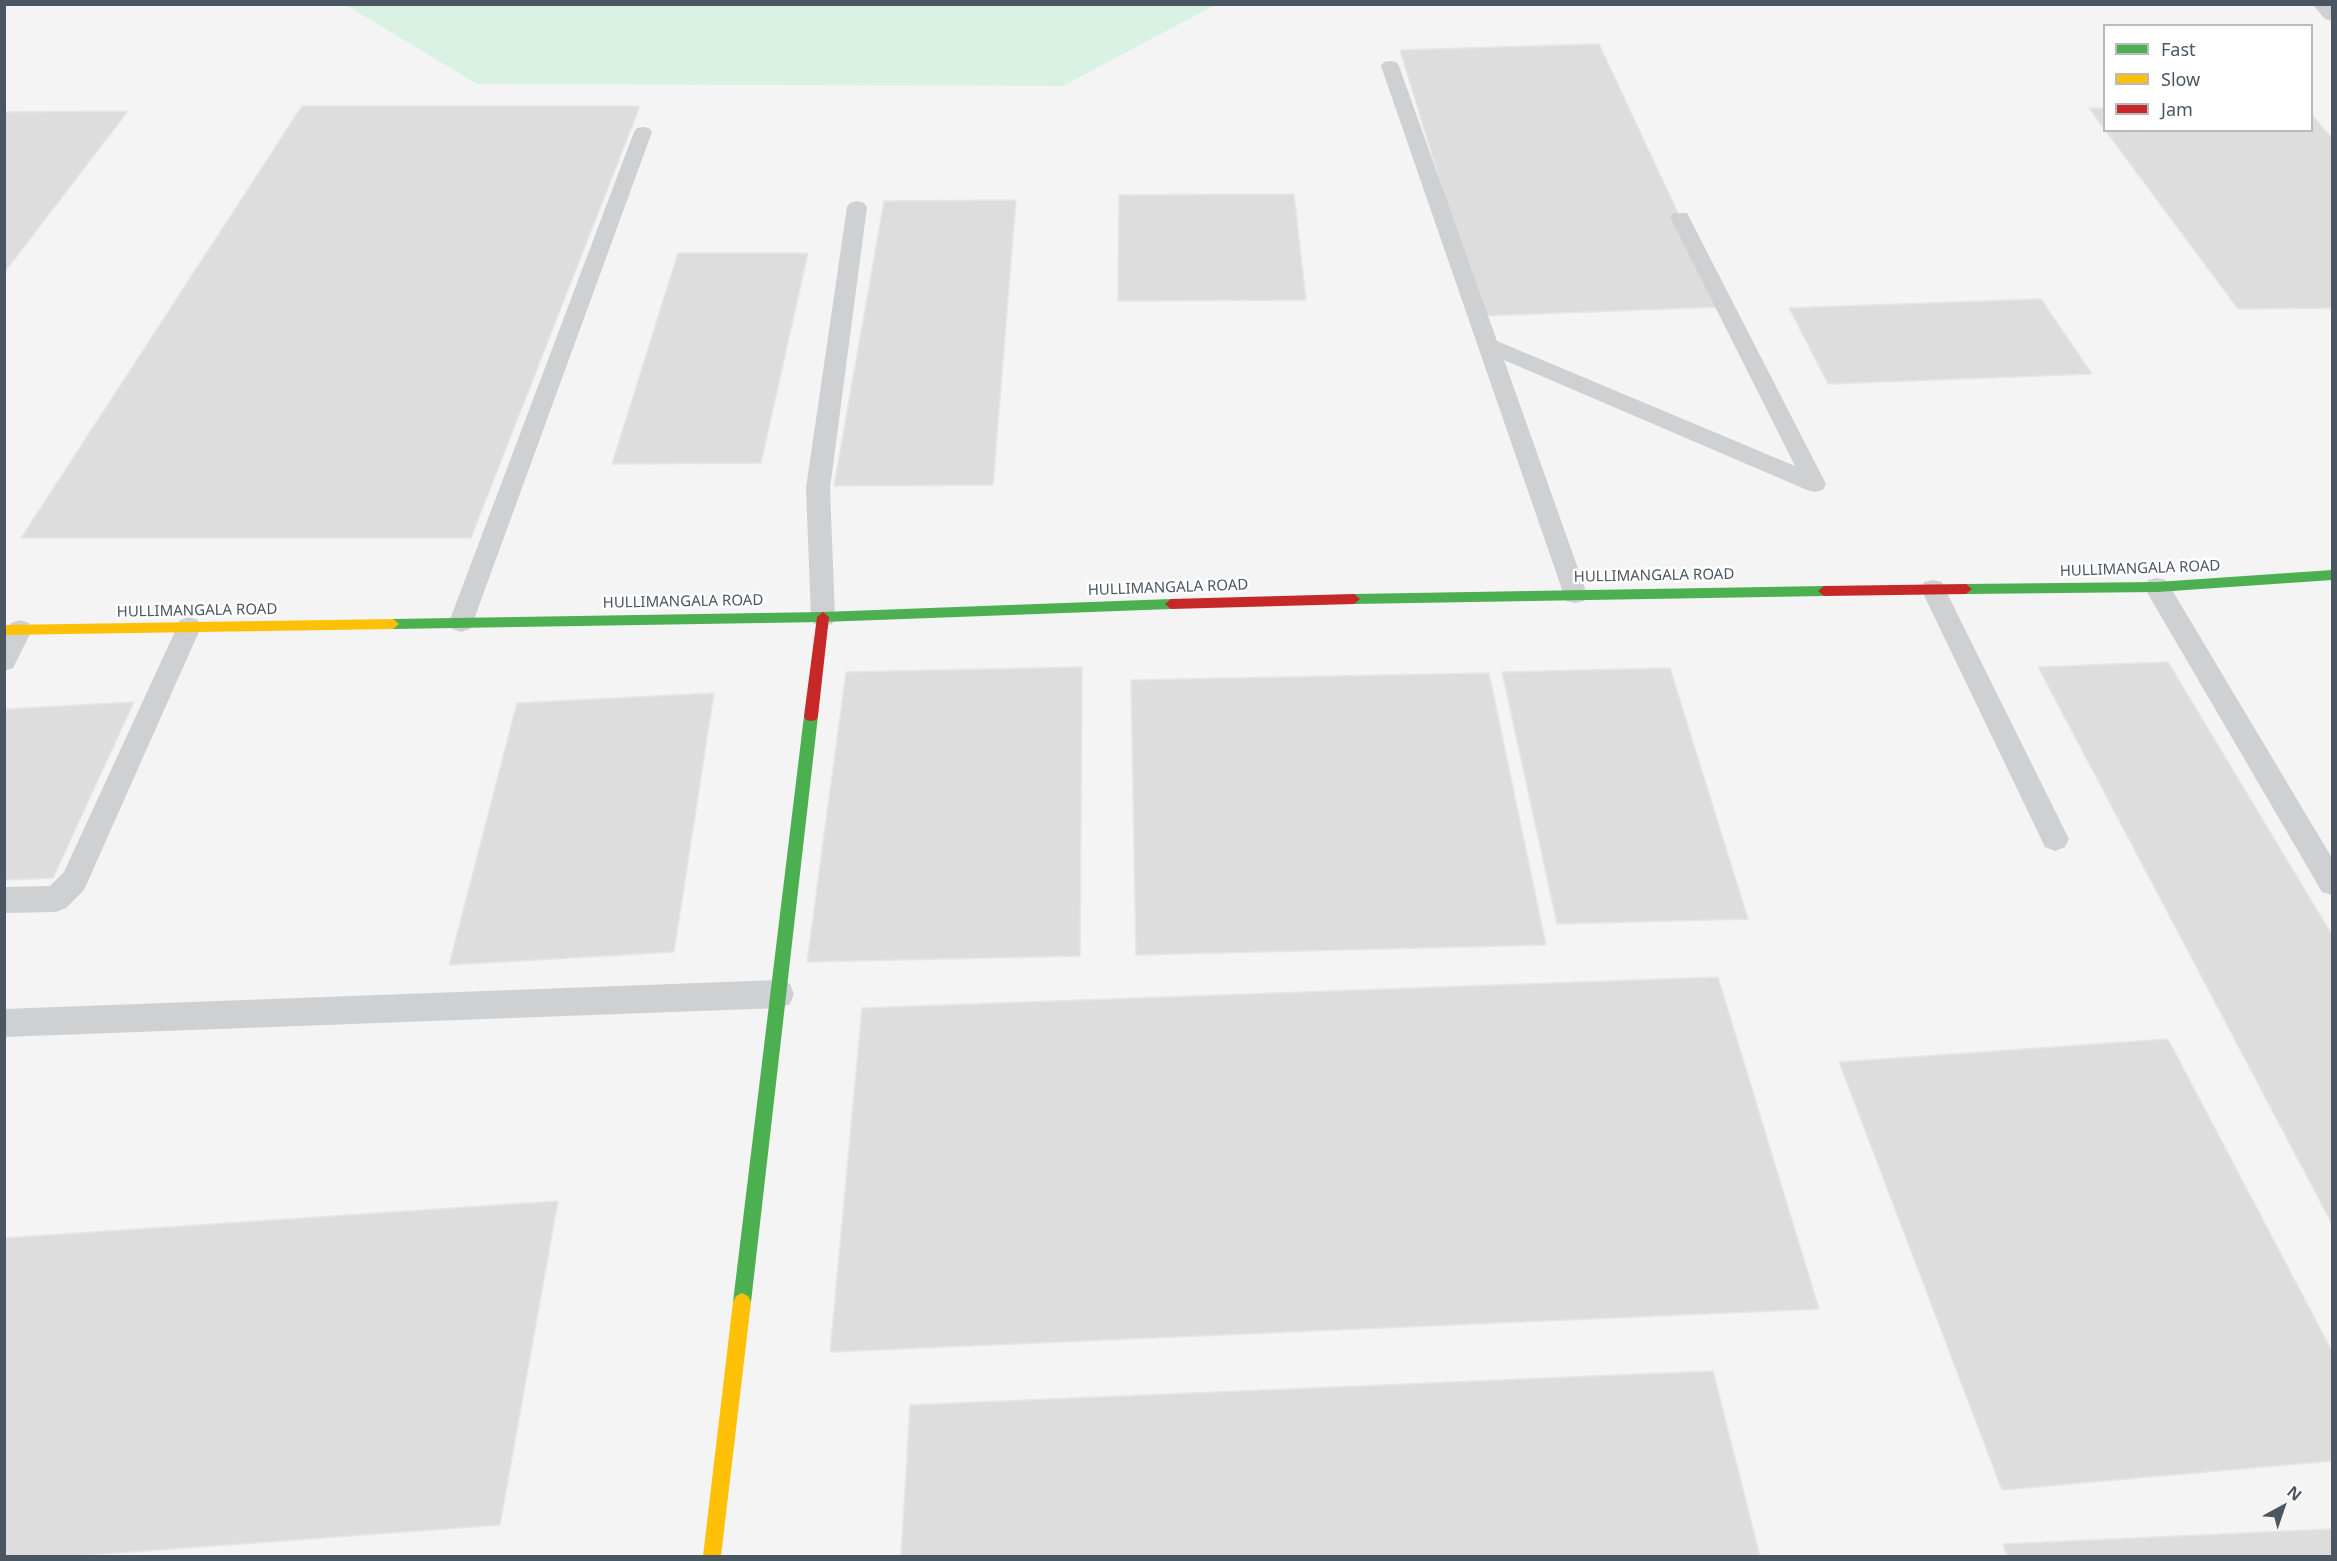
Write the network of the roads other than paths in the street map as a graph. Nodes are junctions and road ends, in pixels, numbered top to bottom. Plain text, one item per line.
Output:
1 (2322, 4) edge
2 (2332, 15) edge
3 (1390, 66) dead end
4 (643, 132) dead end
5 (857, 207) dead end
6 (1680, 217) dead end
7 (1488, 345) junction
8 (2332, 575) edge
9 (2157, 587) junction
10 (1933, 589) junction
11 (1575, 594) junction
12 (823, 617) junction
13 (461, 621) junction
14 (189, 627) junction
15 (12, 630) edge
16 (4, 661) edge
17 (2055, 839) dead end
18 (2332, 883) edge
19 (4, 900) edge
20 (779, 994) junction
21 (4, 1023) edge
22 (712, 1557) edge

1 - 2 street
3 - 7 lane
4 - 13 lane
5 - 12 lane
6 - 7 lane
7 - 11 lane
8 - 9 street, HULLIMANGALA ROAD
9 - 10 street, HULLIMANGALA ROAD
9 - 18 lane
10 - 11 street, HULLIMANGALA ROAD
10 - 17 lane
11 - 12 street, HULLIMANGALA ROAD
12 - 13 street, HULLIMANGALA ROAD
12 - 20 street
13 - 14 street, HULLIMANGALA ROAD
14 - 15 street, HULLIMANGALA ROAD
14 - 19 lane
15 - 16 lane
20 - 21 lane
20 - 22 street

